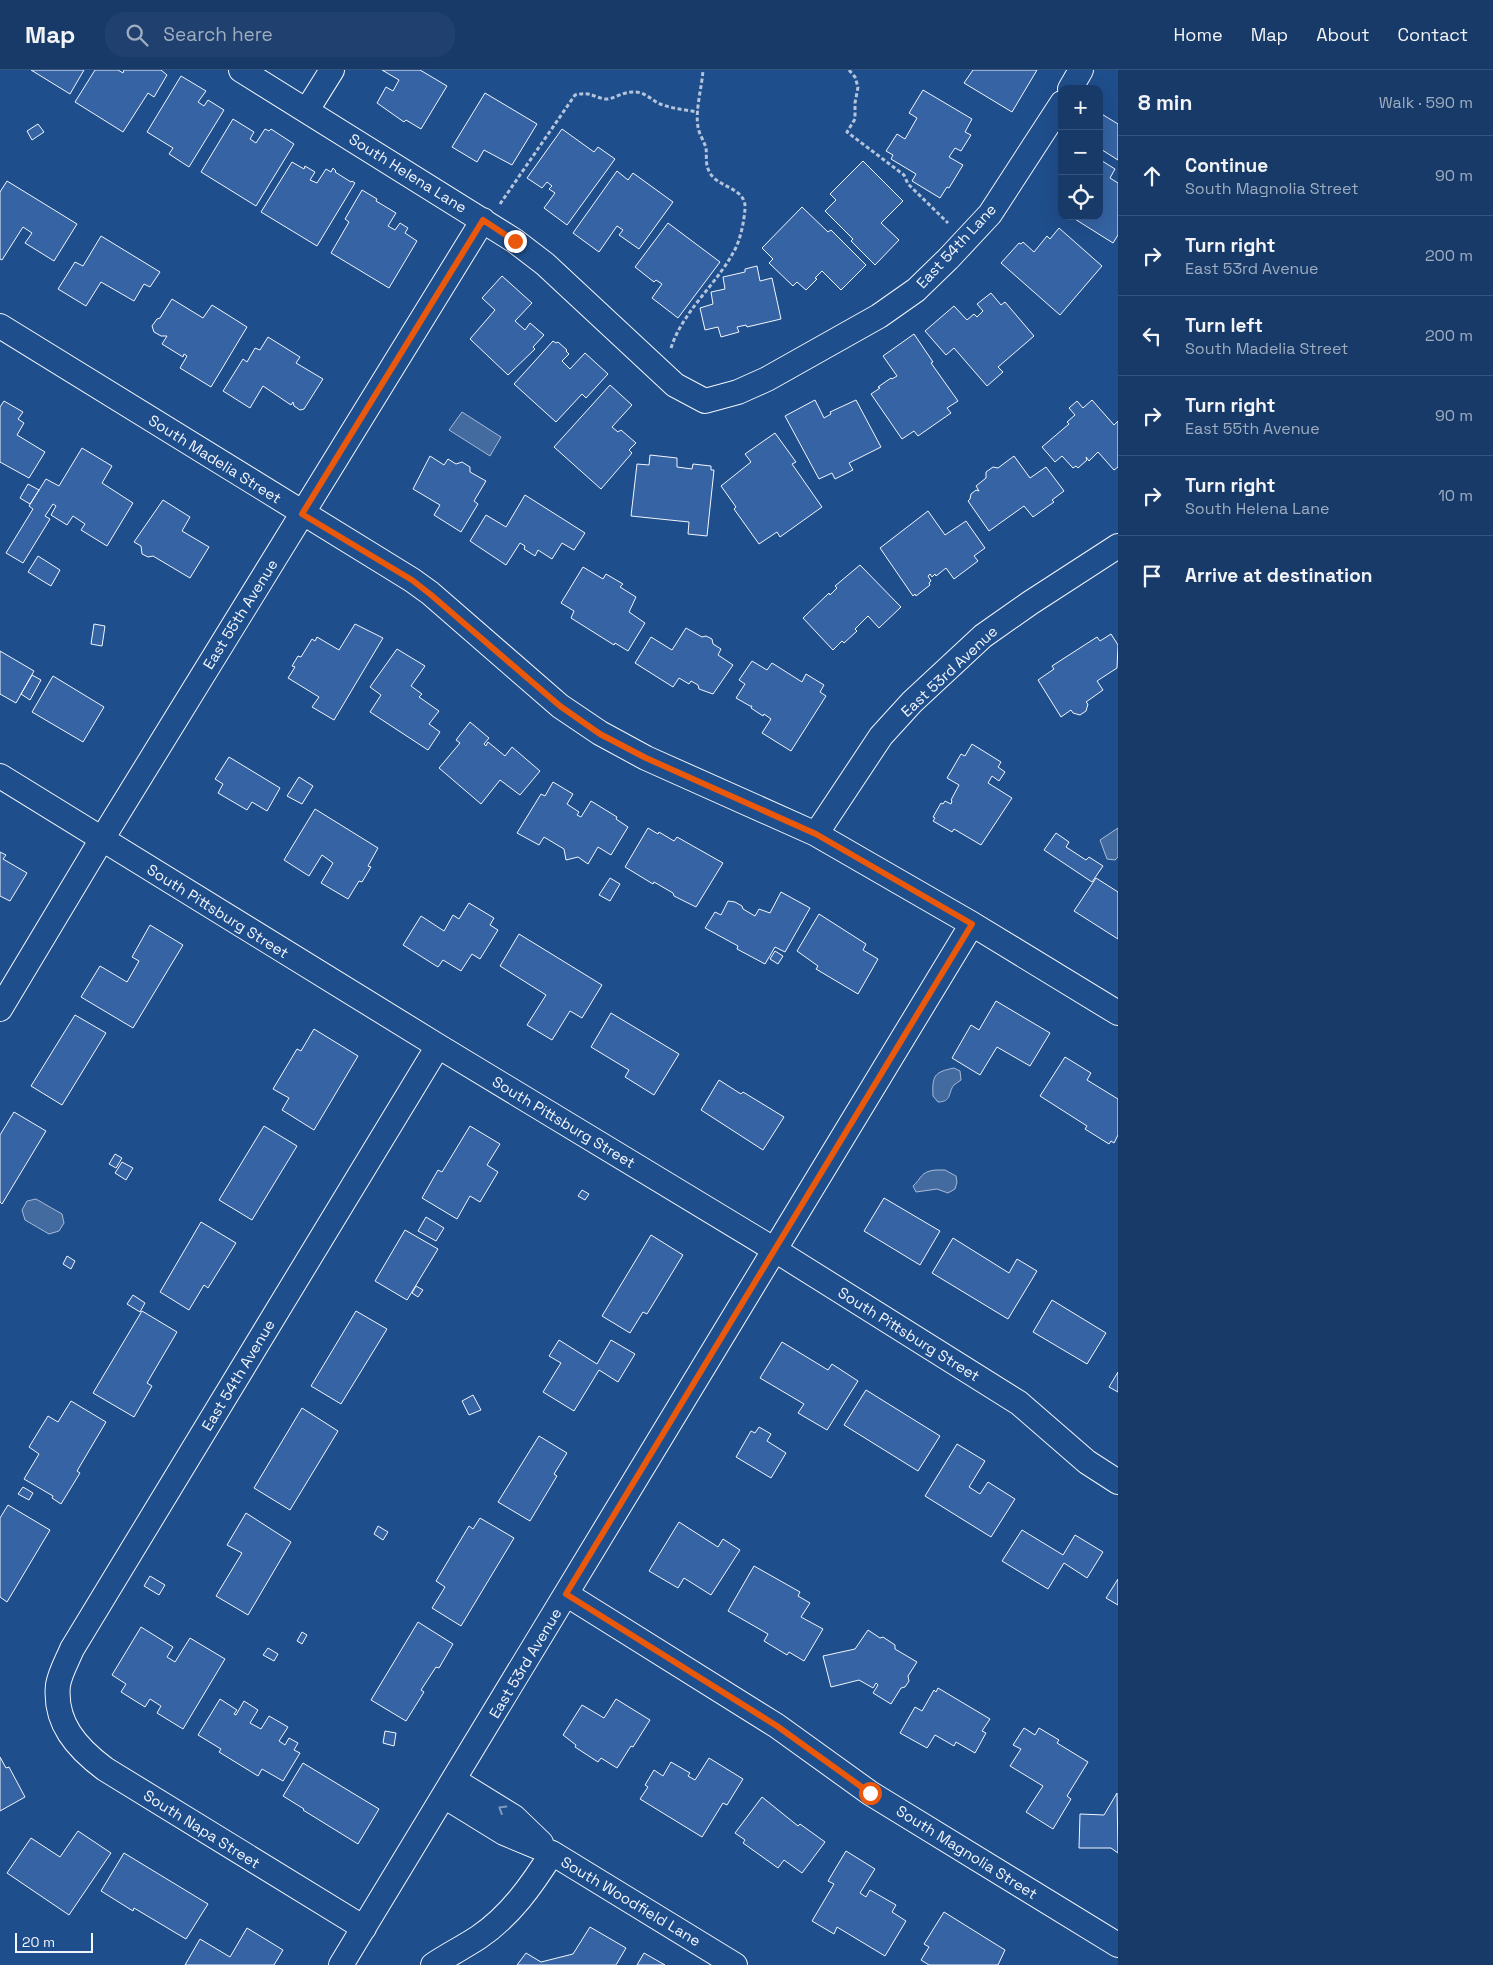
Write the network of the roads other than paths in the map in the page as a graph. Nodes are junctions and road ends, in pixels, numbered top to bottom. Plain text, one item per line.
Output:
1 (241, 70) edge
2 (332, 70) edge
3 (1081, 70) edge
4 (1072, 85) edge
5 (1058, 108) edge
6 (307, 110) junction
7 (491, 213) junction
8 (0, 326) edge
9 (705, 401) joint
10 (302, 514) junction
11 (1118, 546) edge
12 (0, 776) edge
13 (816, 834) junction
14 (102, 839) junction
15 (972, 924) junction
16 (0, 1009) edge
17 (1118, 1013) edge
18 (438, 1046) junction
19 (775, 1250) junction
20 (1118, 1482) edge
21 (566, 1594) junction
22 (60, 1711) joint
23 (449, 1788) junction
24 (552, 1853) junction
25 (364, 1928) junction
26 (1118, 1945) edge
27 (341, 1965) edge
28 (433, 1965) edge
29 (735, 1965) edge

1 - 6 street, South Helena Lane
2 - 6 street
3 - 4 street
5 - 9 street, East 54th Lane
6 - 7 street, South Helena Lane
7 - 9 street, South Helena Lane
7 - 10 street, East 55th Avenue
8 - 10 street, South Madelia Street
10 - 13 street, South Madelia Street
10 - 14 street, East 55th Avenue
11 - 13 street, East 53rd Avenue
12 - 14 street, South Pittsburg Street
13 - 15 street, South Madelia Street
14 - 16 street, East 55th Avenue
14 - 18 street, South Pittsburg Street
15 - 17 street, South Madelia Street
15 - 19 street, East 53rd Avenue
18 - 19 street, South Pittsburg Street
18 - 22 street, East 54th Avenue
19 - 20 street, South Pittsburg Street
19 - 21 street, East 53rd Avenue
21 - 23 street, East 53rd Avenue
21 - 26 street, South Magnolia Street
22 - 25 street, South Napa Street
23 - 24 street, South Woodfield Lane
23 - 25 street, East 53rd Avenue
24 - 28 street
24 - 29 street, South Woodfield Lane
25 - 27 street, East 53rd Avenue

